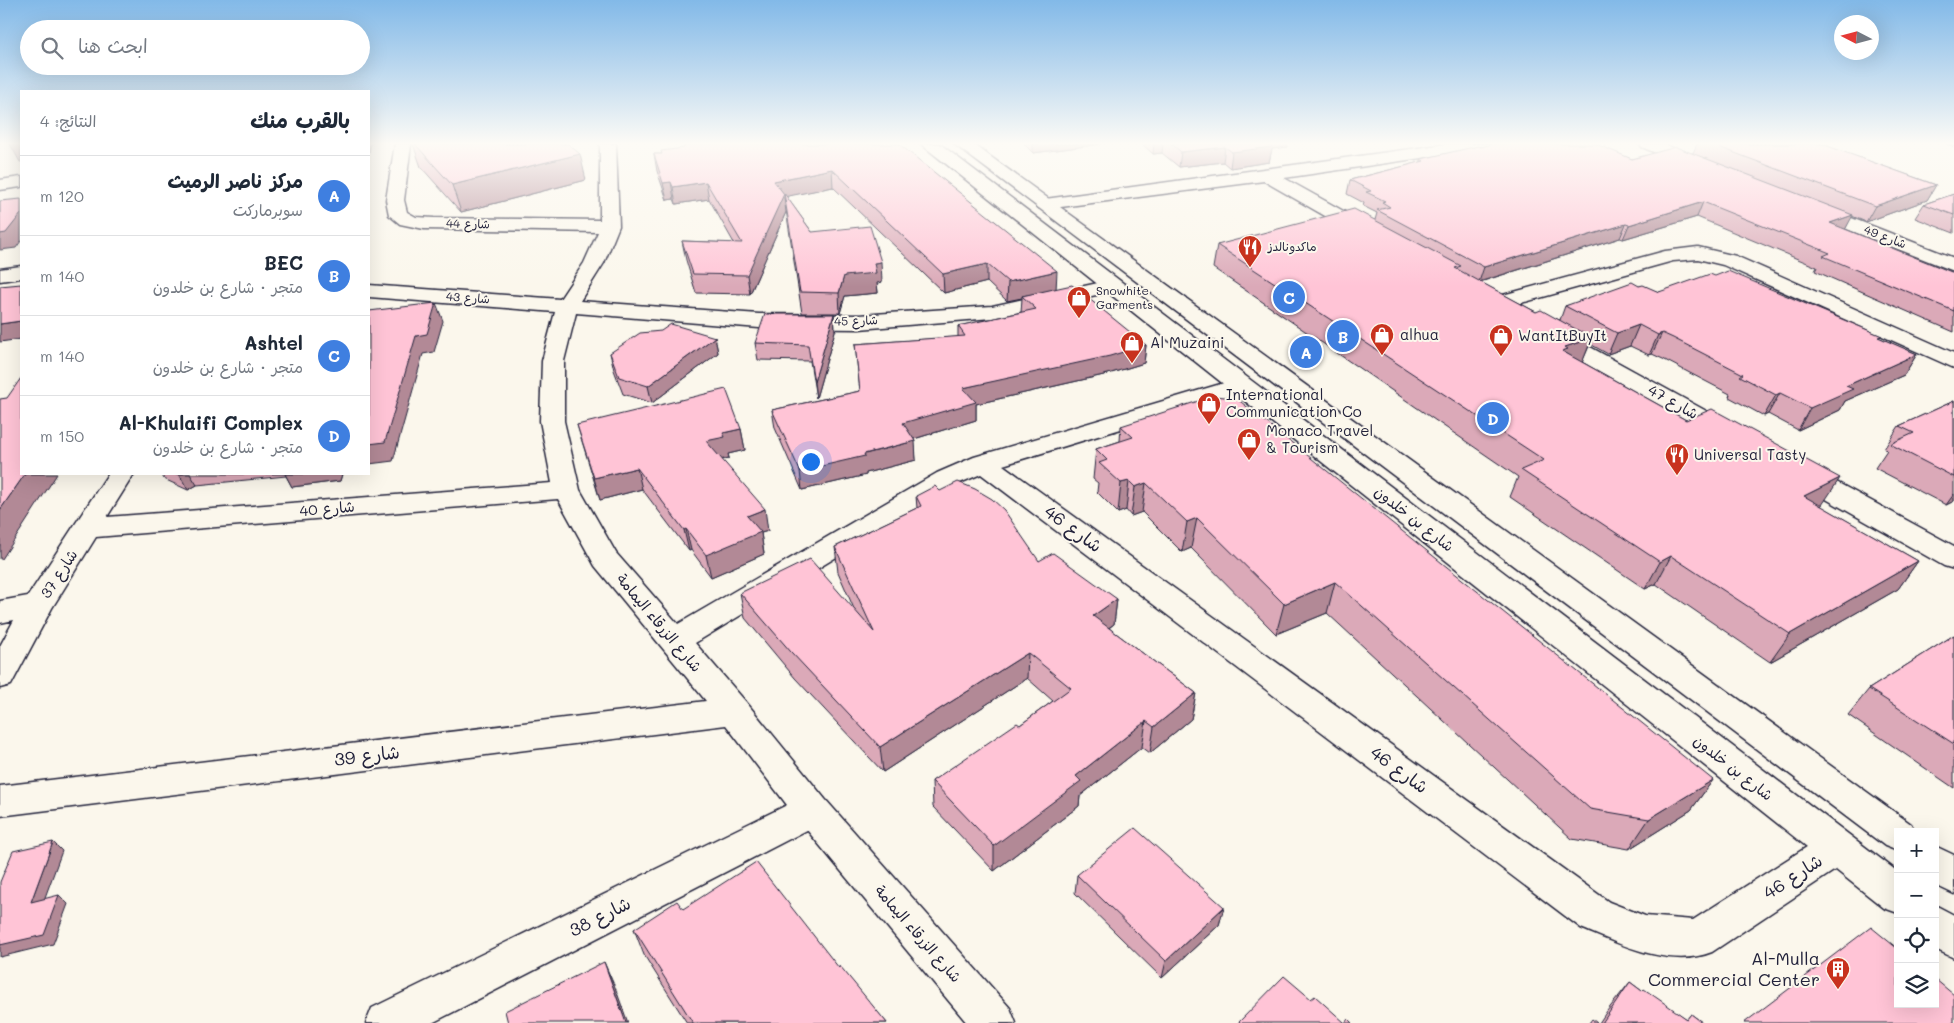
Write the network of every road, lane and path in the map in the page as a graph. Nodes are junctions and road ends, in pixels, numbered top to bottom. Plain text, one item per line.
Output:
1 (396, 192) edge
2 (609, 192) edge
3 (991, 192) edge
4 (1028, 192) edge
5 (1139, 192) edge
6 (1297, 192) edge
7 (1796, 203) edge
8 (1045, 204) junction
9 (610, 226) junction
10 (1382, 241) edge
11 (1954, 265) edge
12 (20, 272) edge
13 (0, 275) edge
14 (1112, 286) junction
15 (370, 290) edge
16 (567, 305) junction
17 (1954, 360) edge
18 (1241, 385) junction
19 (1751, 446) edge
20 (1776, 460) edge
21 (983, 463) junction
22 (120, 475) edge
23 (567, 490) junction
24 (88, 528) junction
25 (1954, 559) edge
26 (38, 605) junction
27 (0, 612) edge
28 (674, 641) junction
29 (0, 676) edge
30 (734, 711) junction
31 (0, 801) edge
32 (812, 810) junction
33 (1894, 832) edge
34 (1837, 848) junction
35 (1939, 866) edge
36 (1954, 876) edge
37 (1894, 892) edge
38 (1939, 927) edge
39 (1954, 938) edge
40 (386, 1023) edge
41 (995, 1023) edge

1 - 9 street, شارع 44
2 - 9 street, شارع الزرقاء اليمامة
3 - 14 street, شارع بن خلدون
4 - 8 street
5 - 8 street
6 - 10 street
7 - 11 street, شارع 49
8 - 33 street
9 - 16 street, شارع الزرقاء اليمامة
12 - 13 street
14 - 16 street, شارع 45
14 - 18 street, شارع بن خلدون
15 - 16 street, شارع 43
16 - 23 street, شارع الزرقاء اليمامة
17 - 19 street, شارع 47
18 - 21 street
18 - 34 street, شارع بن خلدون
20 - 25 street
21 - 28 street
21 - 34 street, شارع 46
22 - 24 street, شارع 37
23 - 24 street, شارع 40
23 - 28 street, شارع الزرقاء اليمامة
24 - 26 street, شارع 37
26 - 27 street
26 - 29 street, شارع 37
28 - 30 street, شارع الزرقاء اليمامة
30 - 31 street, شارع 39
30 - 32 street, شارع الزرقاء اليمامة
32 - 40 street, شارع 38
32 - 41 street, شارع الزرقاء اليمامة
34 - 37 street, شارع بن خلدون
35 - 36 street
38 - 39 street

